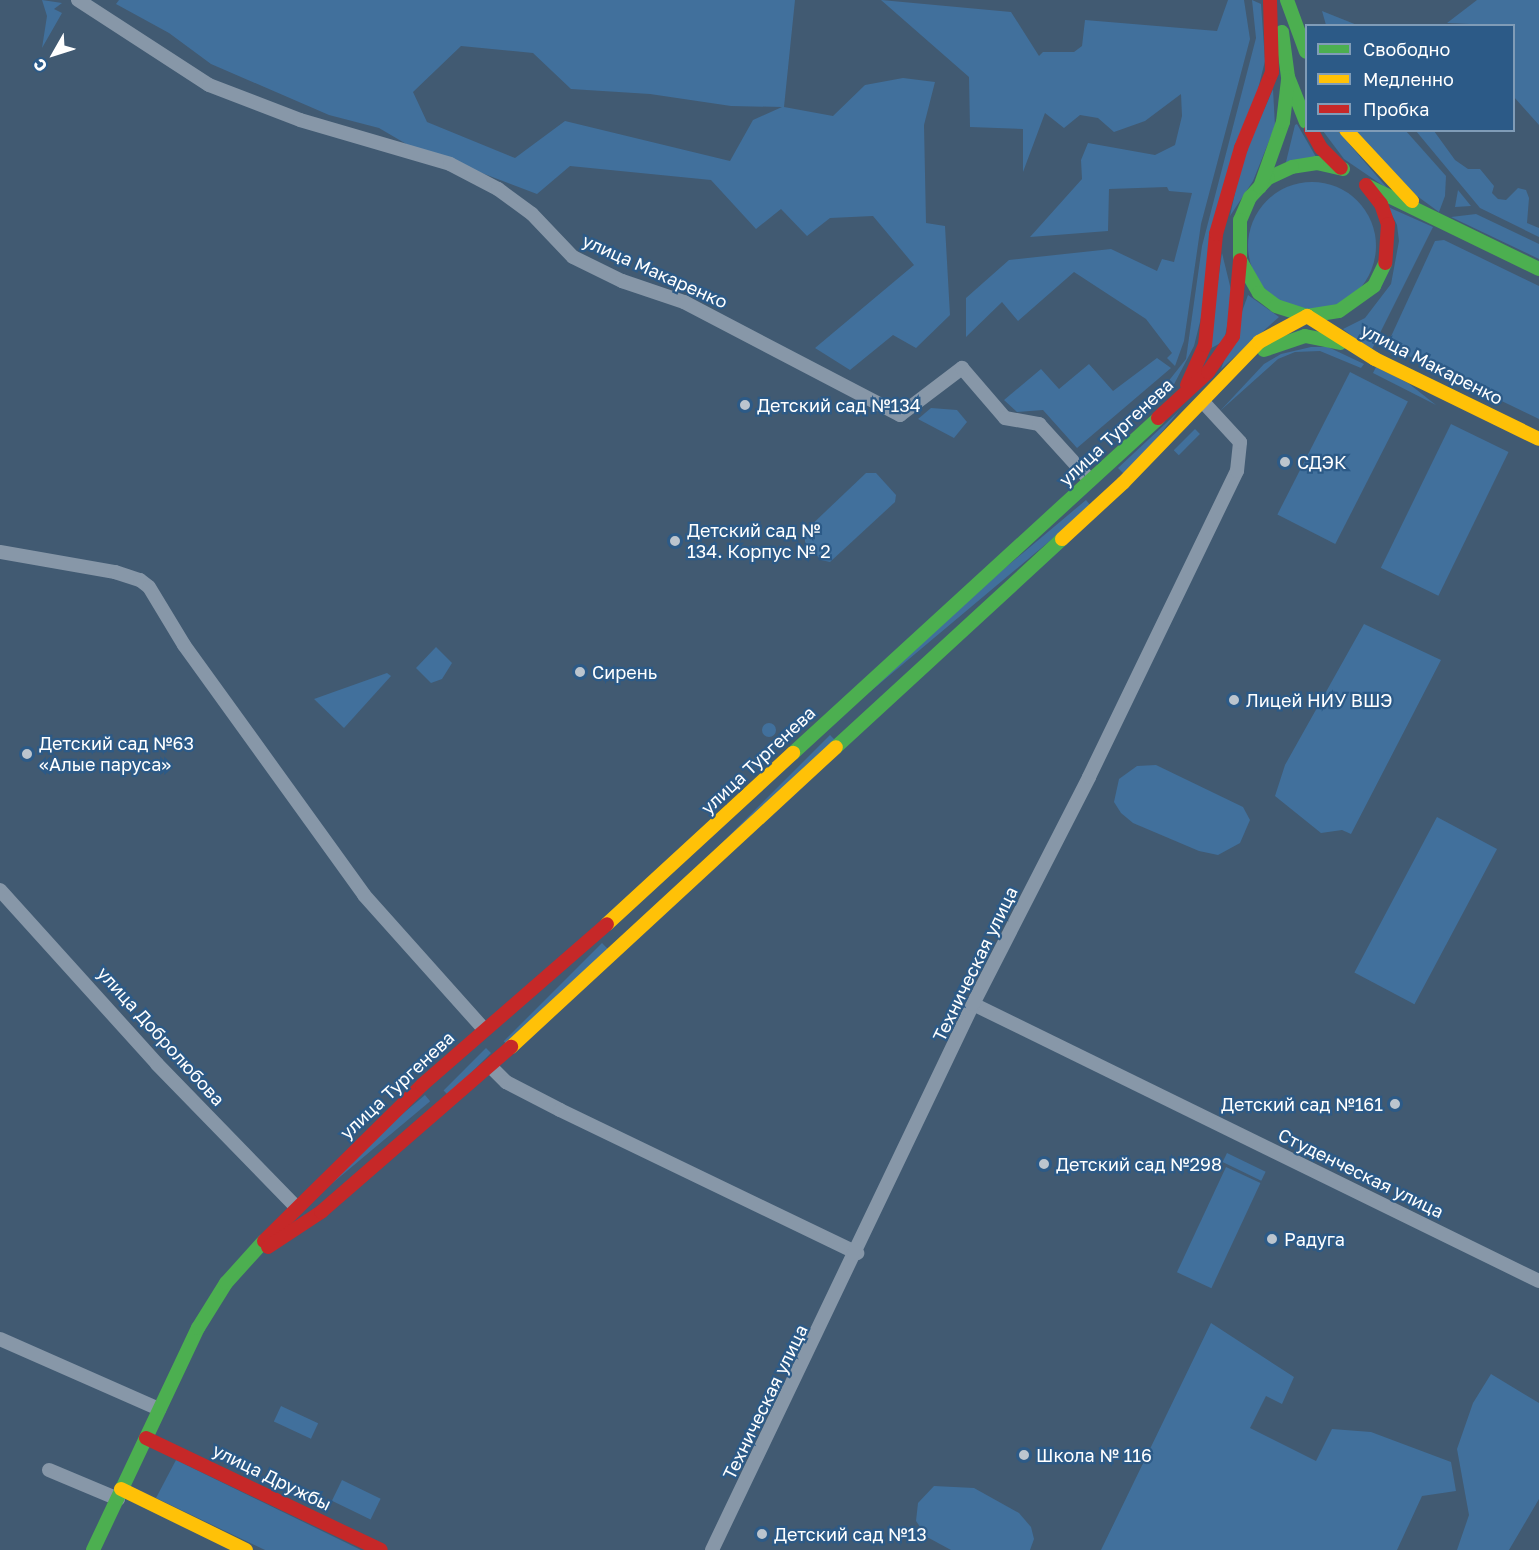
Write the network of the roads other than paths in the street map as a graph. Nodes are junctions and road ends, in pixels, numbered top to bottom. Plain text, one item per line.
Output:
1 (78, 0) edge
2 (1270, 0) edge
3 (1277, 0) edge
4 (1287, 0) edge
5 (1305, 49) edge
6 (1288, 77) junction
7 (1305, 120) edge
8 (1312, 132) edge
9 (1348, 132) edge
10 (1343, 169) junction
11 (1366, 185) junction
12 (1259, 188) junction
13 (1431, 216) junction
14 (1240, 260) junction
15 (1539, 269) edge
16 (1307, 316) junction
17 (1375, 359) junction
18 (1234, 370) junction
19 (1181, 396) junction
20 (1204, 403) junction
21 (1539, 439) edge
22 (1090, 480) junction
23 (1106, 499) junction
24 (0, 552) edge
25 (829, 720) junction
26 (846, 741) junction
27 (0, 890) edge
28 (604, 927) junction
29 (621, 946) junction
30 (973, 1004) junction
31 (484, 1029) junction
32 (504, 1053) junction
33 (490, 1066) junction
34 (296, 1206) junction
35 (307, 1222) junction
36 (857, 1253) junction
37 (248, 1260) junction
38 (1539, 1281) edge
39 (0, 1339) edge
40 (159, 1409) junction
41 (146, 1438) junction
42 (49, 1470) dead end
43 (119, 1494) junction
44 (93, 1550) edge
45 (246, 1550) edge
46 (381, 1550) edge
47 (712, 1550) edge

1 - 22 street, улица Макаренко
2 - 19 main road
3 - 6 main road
4 - 5 main road
6 - 7 main road
6 - 12 main road
8 - 10 main road
9 - 13 main road
10 - 11 main road
10 - 12 main road
11 - 13 main road
11 - 16 main road
12 - 14 main road
13 - 15 main road
14 - 16 main road
14 - 19 main road, улица Тургенева
16 - 17 main road, улица Макаренко
16 - 18 main road, улица Тургенева
17 - 18 main road
17 - 21 main road, улица Макаренко
18 - 20 main road, улица Тургенева
19 - 22 main road, улица Тургенева
20 - 23 main road, улица Тургенева
20 - 30 street, Техническая улица
22 - 23 main road
22 - 25 main road, улица Тургенева
23 - 26 main road, улица Тургенева
24 - 31 street
25 - 26 main road
25 - 28 main road, улица Тургенева
26 - 29 main road, улица Тургенева
27 - 34 street, улица Добролюбова
28 - 29 main road
28 - 31 main road, улица Тургенева
29 - 32 main road, улица Тургенева
30 - 36 street, Техническая улица
30 - 38 street, Студенческая улица
31 - 32 main road
31 - 34 main road, улица Тургенева
32 - 33 main road, улица Тургенева
33 - 35 main road, улица Тургенева
33 - 36 street
34 - 35 main road
34 - 37 main road, улица Тургенева
35 - 37 main road, улица Тургенева
36 - 47 street, Техническая улица
37 - 40 main road, улица Тургенева
39 - 40 street
40 - 41 main road, улица Тургенева
41 - 43 main road, улица Тургенева
41 - 46 main road, улица Дружбы
42 - 43 street
43 - 44 main road, улица Тургенева
43 - 45 main road

